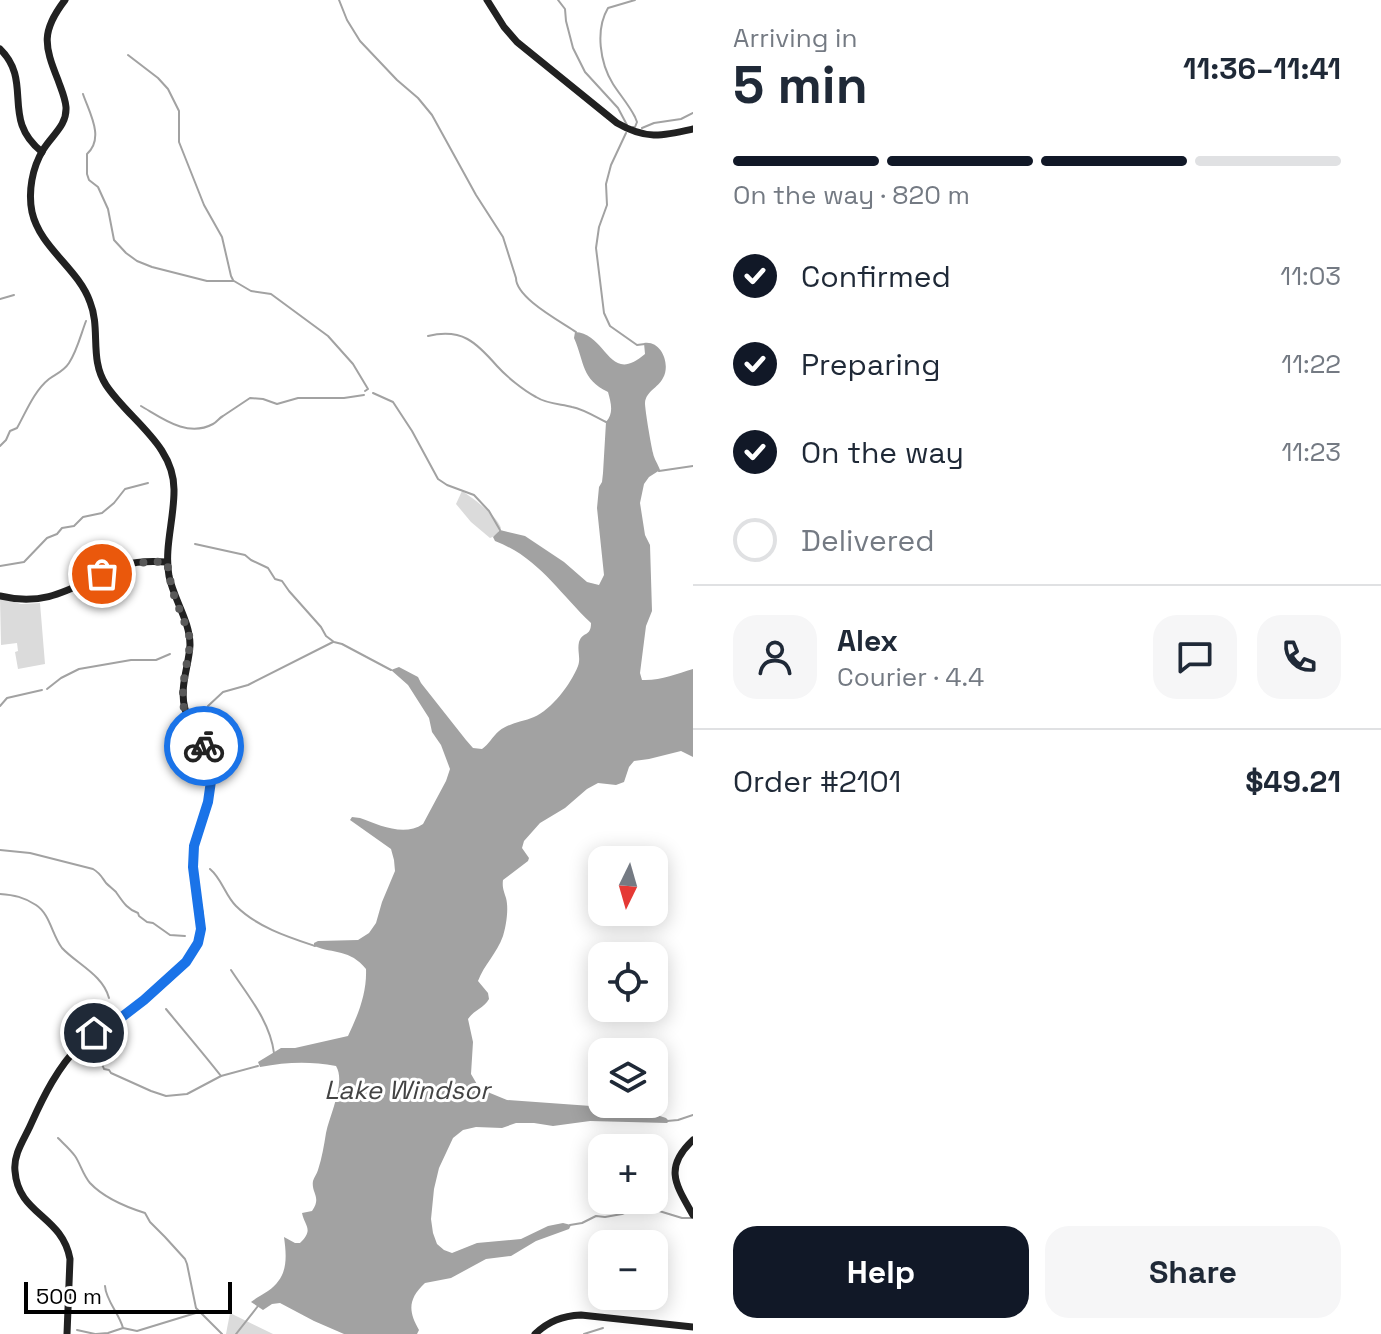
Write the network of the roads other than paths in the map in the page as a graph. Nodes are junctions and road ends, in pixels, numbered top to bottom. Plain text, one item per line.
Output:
1 (65, 0) edge
2 (487, 0) edge
3 (0, 49) edge
4 (9, 107) dead end
5 (693, 129) edge
6 (15, 131) dead end
7 (42, 152) junction
8 (167, 562) junction
9 (0, 596) edge
10 (693, 1140) edge
11 (693, 1215) edge
12 (693, 1327) edge
13 (67, 1334) edge
14 (535, 1334) edge

1 - 7 street
2 - 5 street
3 - 4 street
6 - 7 street
7 - 8 street
8 - 9 street
8 - 13 street
10 - 11 street
12 - 14 street

